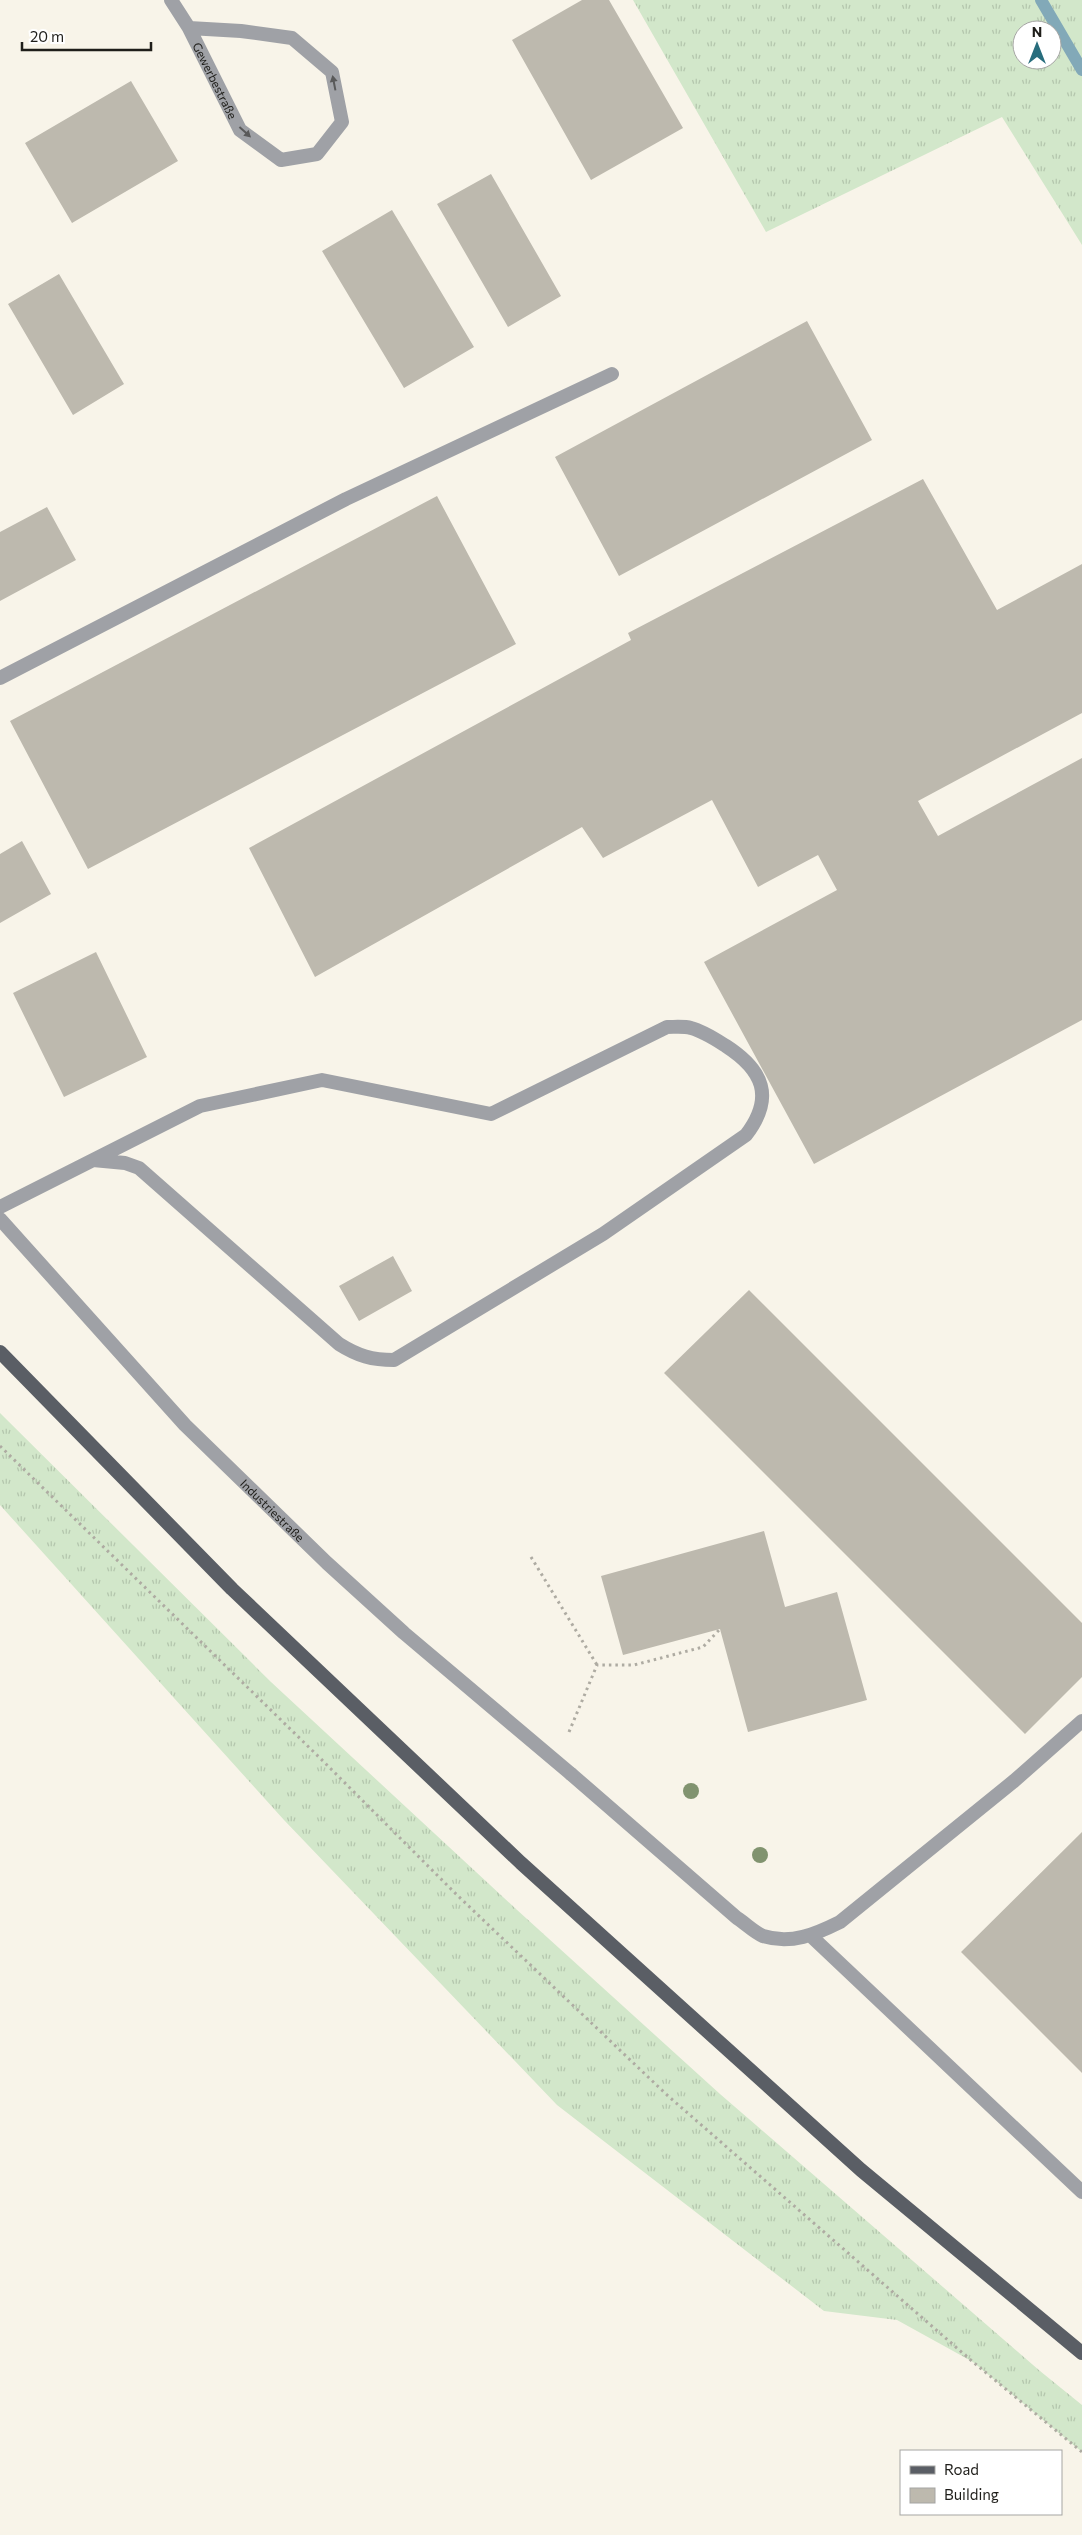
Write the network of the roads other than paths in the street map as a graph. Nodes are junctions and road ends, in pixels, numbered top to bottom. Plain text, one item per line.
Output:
1 (171, 0) edge
2 (188, 28) junction
3 (612, 374) dead end
4 (0, 678) edge
5 (93, 1160) junction
6 (0, 1207) edge
7 (0, 1220) edge
8 (0, 1352) edge
9 (1082, 1721) edge
10 (811, 1936) junction
11 (1082, 2192) edge
12 (1082, 2353) edge

1 - 2 street, Gewerbestraße
2 -> 2 street, Gewerbestraße
3 - 4 street
5 - 5 street
5 - 6 street
7 - 10 street, Industriestraße
8 - 12 main road
9 - 10 street, Industriestraße
10 - 11 street

